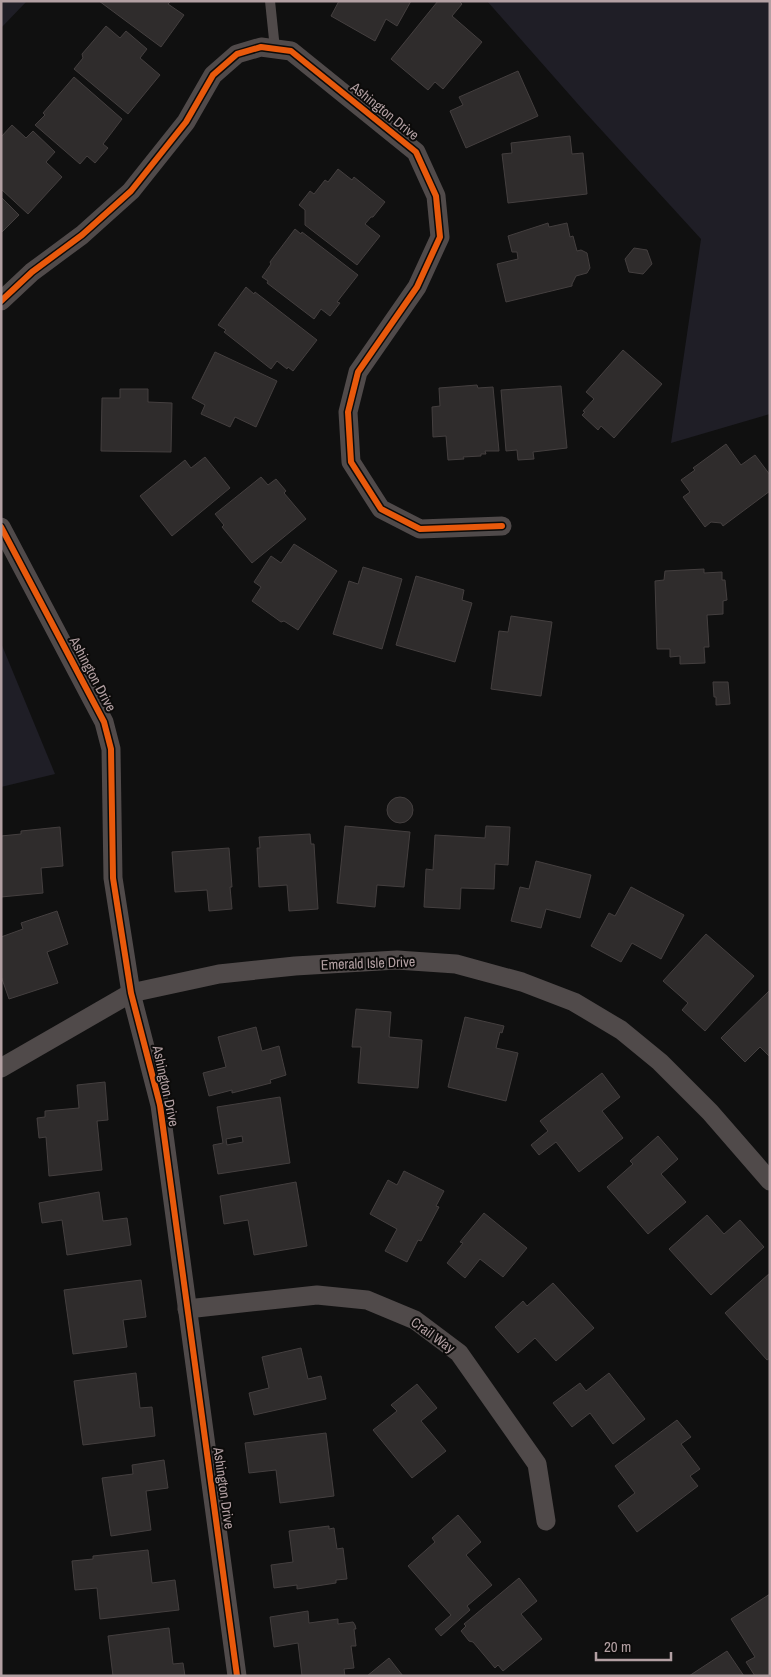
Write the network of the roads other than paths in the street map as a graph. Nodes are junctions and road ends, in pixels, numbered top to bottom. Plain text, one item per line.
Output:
1 (270, 1) edge
2 (276, 49) junction
3 (1, 301) edge
4 (502, 526) dead end
5 (1, 527) edge
6 (131, 994) junction
7 (1, 1068) edge
8 (770, 1181) edge
9 (188, 1309) junction
10 (546, 1521) dead end
11 (237, 1676) edge

1 - 2 lane
2 - 3 street, Ashington Drive
2 - 4 street, Ashington Drive
5 - 6 street, Ashington Drive
6 - 7 street, Emerald Isle Drive
6 - 8 street, Emerald Isle Drive
6 - 9 street, Ashington Drive
9 - 10 street, Crail Way
9 - 11 street, Ashington Drive

